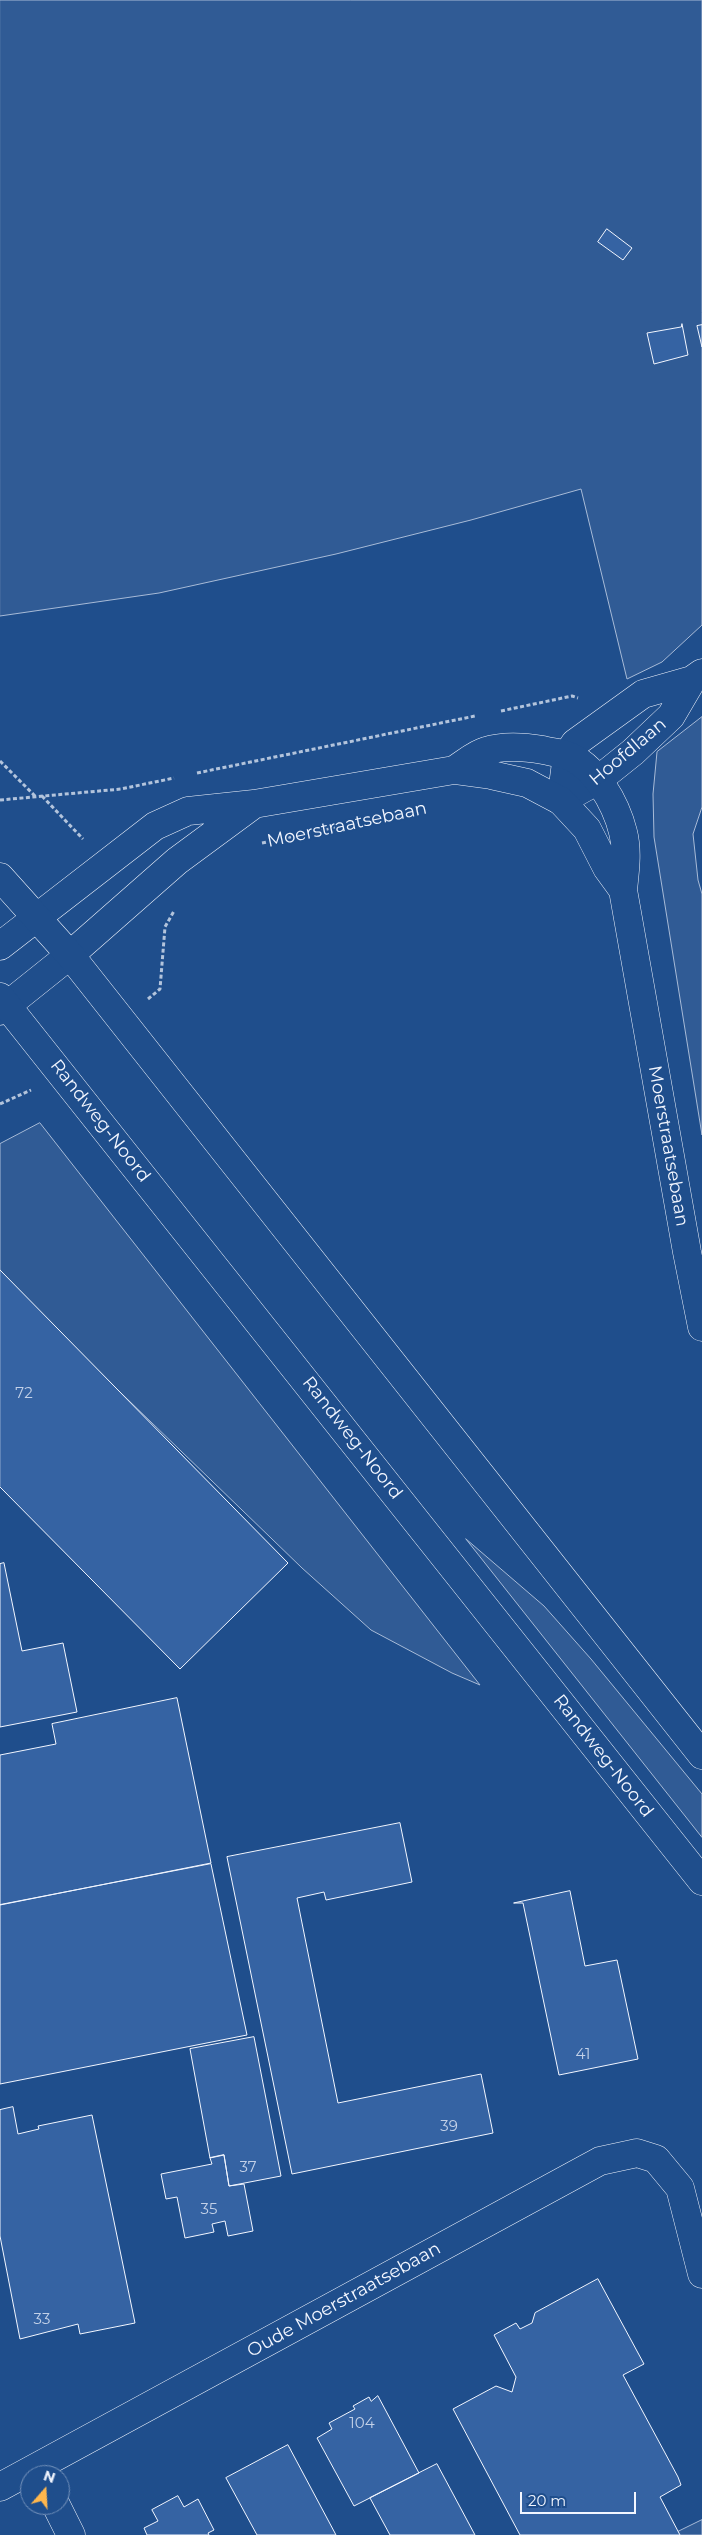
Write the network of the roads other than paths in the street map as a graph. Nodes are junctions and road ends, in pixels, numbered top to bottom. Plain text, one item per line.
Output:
1 (697, 676) edge
2 (567, 755) junction
3 (454, 770) junction
4 (598, 780) junction
5 (561, 801) junction
6 (254, 804) junction
7 (0, 877) edge
8 (623, 890) junction
9 (37, 916) junction
10 (0, 946) edge
11 (70, 955) junction
12 (2, 1004) edge
13 (694, 1251) edge
14 (702, 1327) edge
15 (702, 1755) edge
16 (702, 1881) edge
17 (702, 2274) edge
18 (51, 2465) edge
19 (20, 2479) edge
20 (0, 2487) edge
21 (61, 2515) edge
22 (71, 2535) edge

1 - 2 street, Hoofdlaan
1 - 4 street, Hoofdlaan
2 - 3 street, Moerstraatsebaan
2 - 4 street, Moerstraatsebaan
2 - 5 street, Hoofdlaan
3 - 5 street, Moerstraatsebaan
3 - 6 street, Moerstraatsebaan
4 - 5 street, Hoofdlaan
4 - 8 street, Moerstraatsebaan
5 - 8 street, Moerstraatsebaan
6 - 9 street, Moerstraatsebaan
6 - 11 street, Moerstraatsebaan
7 - 9 street
8 - 13 street, Moerstraatsebaan
9 - 10 street, Moerstraatsebaan
9 - 11 street
11 - 12 street, Moerstraatsebaan
11 - 15 street
12 - 16 street, Randweg-Noord
13 - 14 street, Moerstraatsebaan
17 - 18 street, Oude Moerstraatsebaan
19 - 20 street, Oude Moerstraatsebaan
21 - 22 street

